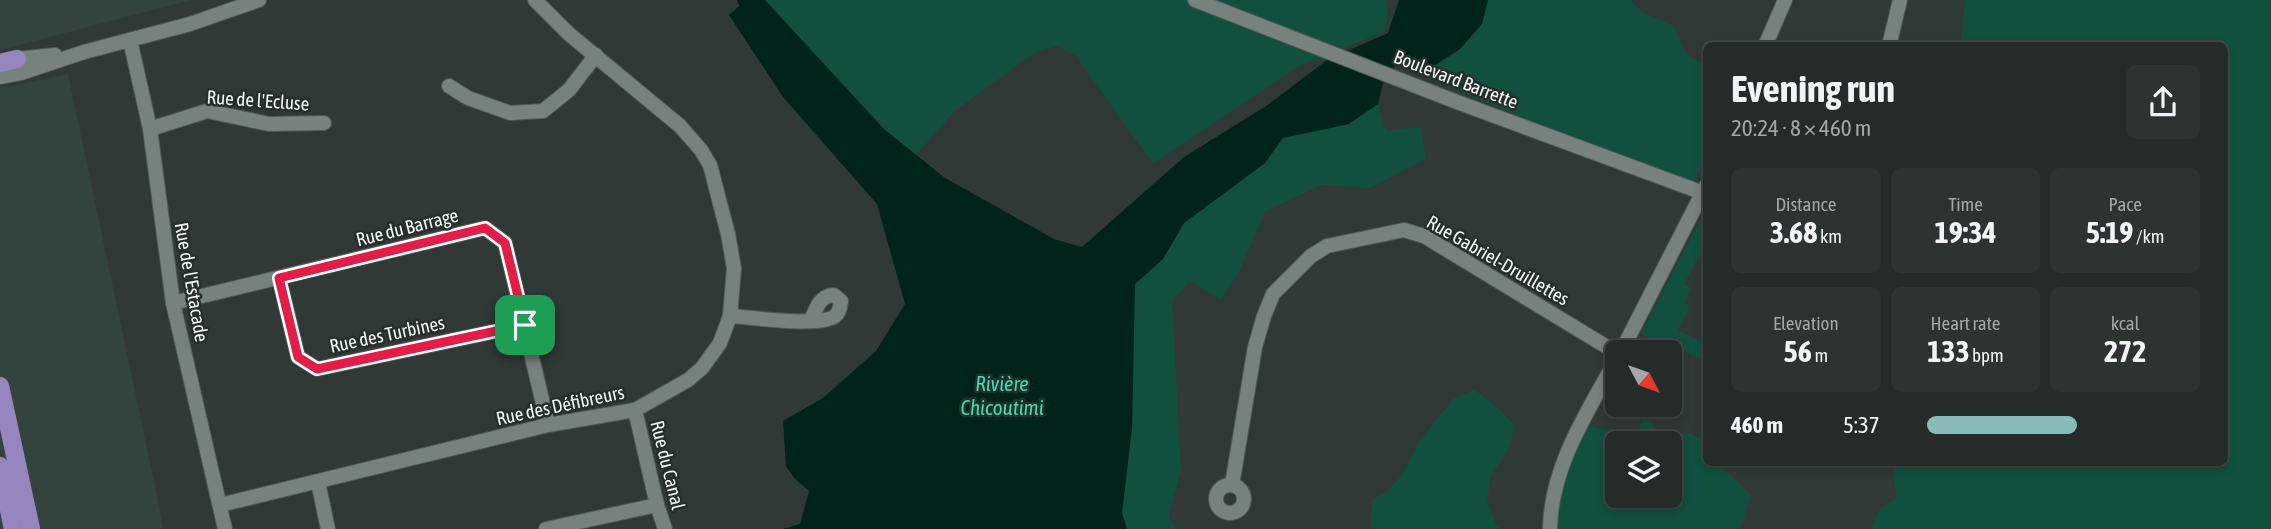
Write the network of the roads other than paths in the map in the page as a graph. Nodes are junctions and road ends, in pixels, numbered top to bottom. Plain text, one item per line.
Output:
1 (259, 0) edge
2 (535, 0) edge
3 (1195, 0) edge
4 (1785, 0) edge
5 (1900, 0) edge
6 (130, 40) junction
7 (1767, 42) edge
8 (1890, 42) edge
9 (84, 52) junction
10 (596, 55) junction
11 (8, 61) edge
12 (0, 77) edge
13 (449, 86) dead end
14 (324, 123) dead end
15 (150, 129) junction
16 (1703, 190) edge
17 (1703, 195) edge
18 (279, 278) junction
19 (173, 303) junction
20 (730, 316) junction
21 (811, 321) dead end
22 (525, 325) junction
23 (1625, 340) edge
24 (1605, 346) edge
25 (1605, 379) edge
26 (0, 386) edge
27 (635, 410) junction
28 (548, 425) junction
29 (0, 466) edge
30 (318, 482) junction
31 (1232, 485) dead end
32 (220, 505) junction
33 (657, 505) junction
34 (562, 527) edge
35 (13, 529) edge
36 (31, 529) edge
37 (225, 529) edge
38 (328, 529) edge
39 (546, 529) edge
40 (665, 529) edge
41 (1550, 529) edge

1 - 6 street
2 - 10 street, Rue des Défibreurs
3 - 16 street, Boulevard Barrette
4 - 7 street
5 - 8 street
6 - 9 street
6 - 15 street, Rue de l'Estacade
9 - 11 street
9 - 12 street
10 - 13 street
10 - 20 street, Rue des Défibreurs
14 - 15 street, Rue de l'Ecluse
15 - 19 street, Rue de l'Estacade
17 - 23 street
18 - 19 street, Rue du Barrage
18 - 22 street, Rue des Turbines
18 - 22 street, Rue du Barrage
19 - 32 street, Rue de l'Estacade
20 - 21 street
20 - 27 street, Rue des Défibreurs
22 - 28 street, Rue du Barrage
24 - 31 street, Rue Gabriel-Druillettes
25 - 41 street
26 - 36 main road
27 - 28 street, Rue des Défibreurs
27 - 33 street, Rue du Canal
28 - 30 street, Rue des Défibreurs
29 - 35 main road
30 - 32 street, Rue des Défibreurs
30 - 38 street
32 - 37 street, Rue de l'Estacade
33 - 34 street
33 - 40 street, Rue du Canal
34 - 39 street

